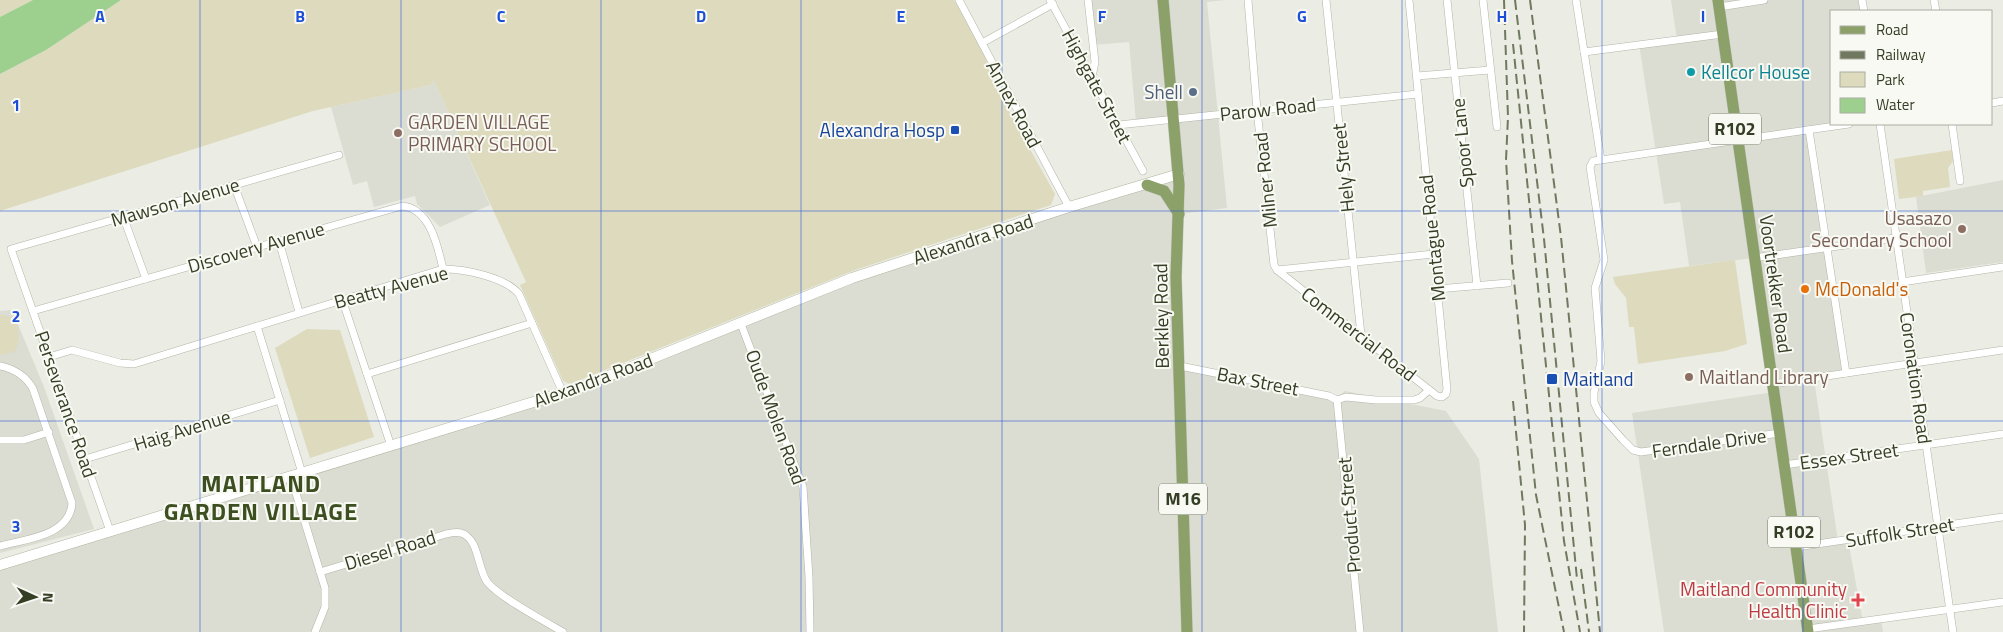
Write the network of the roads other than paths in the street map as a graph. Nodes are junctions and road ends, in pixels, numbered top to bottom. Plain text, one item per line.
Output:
1 (959, 0) edge
2 (1088, 0) edge
3 (1163, 0) edge
4 (1248, 0) edge
5 (1326, 0) edge
6 (1409, 0) edge
7 (1447, 0) edge
8 (1483, 0) edge
9 (1576, 0) edge
10 (1764, 0) edge
11 (1052, 2) edge
12 (1718, 3) edge
13 (1723, 34) junction
14 (982, 43) junction
15 (1584, 52) junction
16 (1490, 70) junction
17 (1455, 73) junction
18 (1417, 76) junction
19 (1092, 77) junction
20 (1418, 94) junction
21 (1336, 102) junction
22 (1257, 110) junction
23 (1175, 119) junction
24 (1118, 125) junction
25 (1842, 125) edge
26 (1880, 125) edge
27 (1952, 125) edge
28 (1497, 127) dead end
29 (1810, 130) junction
30 (1737, 140) junction
31 (339, 155) dead end
32 (1601, 160) junction
33 (1143, 171) dead end
34 (1179, 174) junction
35 (1960, 181) dead end
36 (234, 185) junction
37 (1147, 185) junction
38 (1069, 207) junction
39 (1179, 214) junction
40 (123, 216) junction
41 (1895, 238) junction
42 (279, 241) junction
43 (257, 247) junction
44 (1826, 248) junction
45 (11, 249) joint
46 (1434, 254) junction
47 (1754, 258) junction
48 (1352, 261) junction
49 (2003, 267) edge
50 (443, 269) junction
51 (1277, 270) junction
52 (146, 279) junction
53 (1902, 282) junction
54 (1508, 283) dead end
55 (1476, 286) junction
56 (1437, 289) junction
57 (342, 300) junction
58 (33, 311) junction
59 (299, 312) junction
60 (532, 323) junction
61 (741, 324) junction
62 (257, 326) junction
63 (1360, 335) junction
64 (2003, 350) edge
65 (49, 356) junction
66 (1914, 363) junction
67 (0, 366) edge
68 (1180, 366) junction
69 (1846, 373) junction
70 (367, 374) junction
71 (1773, 384) junction
72 (1429, 390) junction
73 (563, 393) junction
74 (1442, 397) joint
75 (1336, 399) junction
76 (280, 400) junction
77 (49, 432) junction
78 (1780, 433) junction
79 (2003, 434) edge
80 (0, 440) edge
81 (1926, 445) junction
82 (391, 446) junction
83 (85, 459) junction
84 (1784, 465) junction
85 (302, 473) junction
86 (291, 477) junction
87 (2003, 517) edge
88 (1938, 527) junction
89 (110, 531) junction
90 (0, 546) edge
91 (1796, 547) junction
92 (0, 565) edge
93 (320, 572) junction
94 (2003, 602) edge
95 (1950, 610) junction
96 (1808, 631) edge
97 (315, 632) edge
98 (563, 632) edge
99 (810, 632) edge
100 (1187, 632) edge
101 (1360, 632) edge
102 (1953, 632) edge

1 - 14 street, Annex Road
2 - 19 street
3 - 23 main road, Berkley Road / M16
4 - 22 street, Milner Road
5 - 21 street, Hely Street
6 - 18 street, Montague Road
7 - 17 street, Spoor Lane
8 - 16 street
9 - 15 street
10 - 12 street
11 - 14 street
11 - 19 street, Highgate Street
12 - 13 main road, Voortrekker Road / R102
13 - 15 street
13 - 30 main road, Voortrekker Road / R102
14 - 38 street, Annex Road
15 - 32 street
16 - 17 street
16 - 28 street
17 - 18 street
17 - 55 street, Spoor Lane
18 - 20 street, Montague Road
19 - 24 street, Highgate Street
20 - 21 street, Parow Road
20 - 46 street, Montague Road
21 - 22 street, Parow Road
21 - 48 street, Hely Street
22 - 23 street, Parow Road
22 - 51 street, Milner Road
23 - 24 street, Parow Road
23 - 34 main road, Berkley Road / M16
24 - 33 street, Highgate Street
25 - 29 street
26 - 41 street, Coronation Road
27 - 35 street
29 - 30 street
29 - 44 street
30 - 32 street
30 - 47 main road, Voortrekker Road / R102
31 - 36 street, Mawson Avenue
32 - 78 street, Ferndale Drive
34 - 37 street, Alexandra Road
34 - 39 main road, Berkley Road / M16
36 - 40 street, Mawson Avenue
36 - 43 street
37 - 38 street, Alexandra Road
37 - 39 main road
38 - 61 street, Alexandra Road
39 - 68 main road, Berkley Road / M16
40 - 45 street, Mawson Avenue
40 - 52 street
41 - 44 street
41 - 53 street, Coronation Road
42 - 43 street, Discovery Avenue
42 - 50 street, Discovery Avenue
42 - 59 street
43 - 52 street, Discovery Avenue
44 - 47 street
44 - 69 street
45 - 58 street, Perseverance Road
46 - 48 street
46 - 56 street, Montague Road
47 - 71 main road, Voortrekker Road / R102
48 - 51 street
48 - 63 street, Hely Street
49 - 53 street
50 - 57 street, Beatty Avenue
50 - 60 street, Beatty Avenue
51 - 63 street, Commercial Road
52 - 58 street, Discovery Avenue
53 - 66 street, Coronation Road
54 - 55 street
55 - 56 street
56 - 74 street, Montague Road
57 - 59 street, Beatty Avenue
57 - 70 street
58 - 65 street, Perseverance Road
59 - 62 street, Beatty Avenue
60 - 70 street
60 - 73 street, Beatty Avenue
61 - 73 street, Alexandra Road
61 - 99 street, Oude Molen Road
62 - 65 street, Beatty Avenue
62 - 76 street
63 - 72 street, Commercial Road
64 - 66 street
65 - 83 street, Perseverance Road
66 - 69 street
66 - 81 street, Coronation Road
67 - 77 street
68 - 75 street, Bax Street
68 - 100 main road, Berkley Road / M16
69 - 71 street
70 - 82 street
71 - 78 main road, Voortrekker Road / R102
72 - 74 street, Commercial Road
72 - 75 street, Bax Street
73 - 82 street, Alexandra Road
75 - 101 street, Product Street
76 - 83 street, Haig Avenue
76 - 85 street
77 - 80 street
77 - 90 street
78 - 84 main road, Voortrekker Road / R102
79 - 81 street, Essex Street
81 - 84 street, Essex Street
81 - 88 street, Coronation Road
82 - 85 street, Alexandra Road
83 - 89 street, Perseverance Road
84 - 91 main road, Voortrekker Road / R102
85 - 86 street, Alexandra Road
86 - 89 street, Alexandra Road
86 - 93 street
87 - 88 street, Suffolk Street
88 - 91 street, Suffolk Street
88 - 95 street, Coronation Road
89 - 92 street, Alexandra Road
91 - 96 main road, Voortrekker Road / R102
93 - 97 street
93 - 98 street, Diesel Road
94 - 95 street
95 - 96 street
95 - 102 street, Coronation Road

